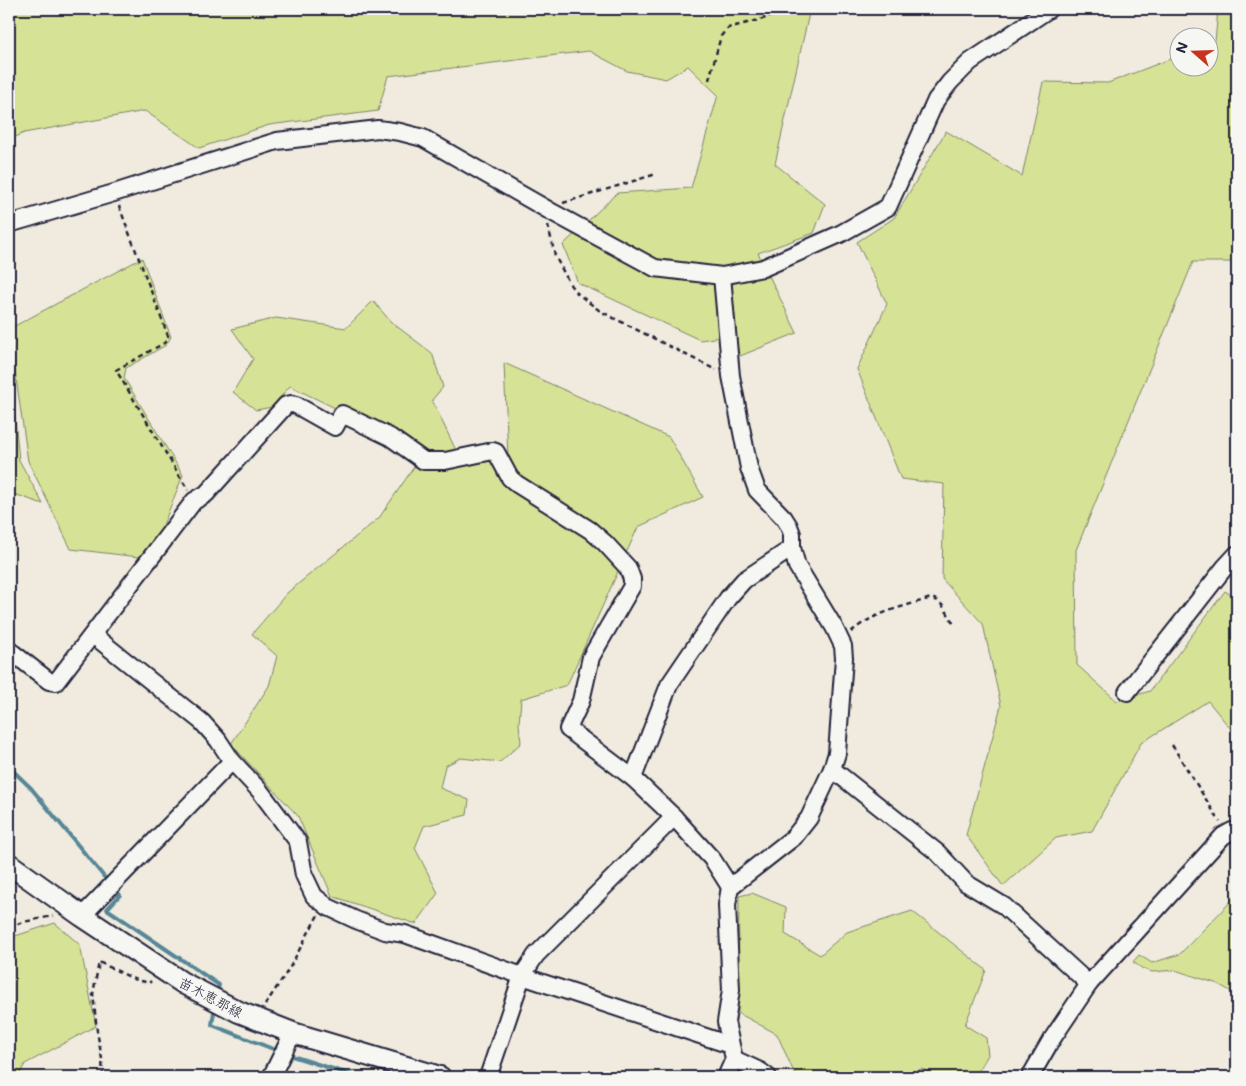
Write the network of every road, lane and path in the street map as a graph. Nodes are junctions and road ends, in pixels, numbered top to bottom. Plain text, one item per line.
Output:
1 (778, 9) edge
2 (1049, 9) edge
3 (709, 80) dead end
4 (656, 174) dead end
5 (114, 193) junction
6 (545, 208) junction
7 (9, 224) edge
8 (722, 276) junction
9 (731, 376) junction
10 (194, 501) junction
11 (792, 548) junction
12 (1235, 559) edge
13 (955, 626) dead end
14 (93, 635) junction
15 (841, 642) junction
16 (9, 650) edge
17 (1127, 692) dead end
18 (1172, 745) dead end
19 (232, 760) junction
20 (832, 769) junction
21 (634, 778) junction
22 (674, 817) junction
23 (1232, 834) edge
24 (11, 868) edge
25 (730, 887) junction
26 (65, 904) junction
27 (325, 905) junction
28 (82, 916) junction
29 (9, 927) edge
30 (161, 968) junction
31 (522, 976) junction
32 (1089, 984) junction
33 (259, 1020) junction
34 (293, 1033) junction
35 (732, 1052) junction
36 (103, 1077) edge
37 (271, 1077) edge
38 (440, 1077) edge
39 (488, 1077) edge
40 (726, 1077) edge
41 (768, 1077) edge
42 (1030, 1077) edge

1 - 3 path
2 - 8 street
4 - 6 path
5 - 6 street
5 - 7 street
5 - 10 path
6 - 8 street
6 - 9 path
8 - 9 street
9 - 11 street
10 - 14 street
10 - 21 street
11 - 15 street
11 - 21 street
12 - 17 street
13 - 15 path
14 - 16 street
14 - 19 street
15 - 20 street
18 - 23 path
19 - 27 street
19 - 28 street
20 - 25 street
20 - 32 street
21 - 22 street
22 - 25 street
22 - 31 street
23 - 32 street
24 - 26 main road, 苗木恵那線
25 - 35 street
26 - 28 main road, 苗木恵那線
26 - 29 path
27 - 31 street
27 - 33 path
28 - 30 main road, 苗木恵那線
30 - 33 main road, 苗木恵那線
30 - 36 path
31 - 35 street
31 - 39 street
32 - 42 street
33 - 34 main road, 苗木恵那線
34 - 37 street
34 - 38 main road, 苗木恵那線
35 - 40 street
35 - 41 street

